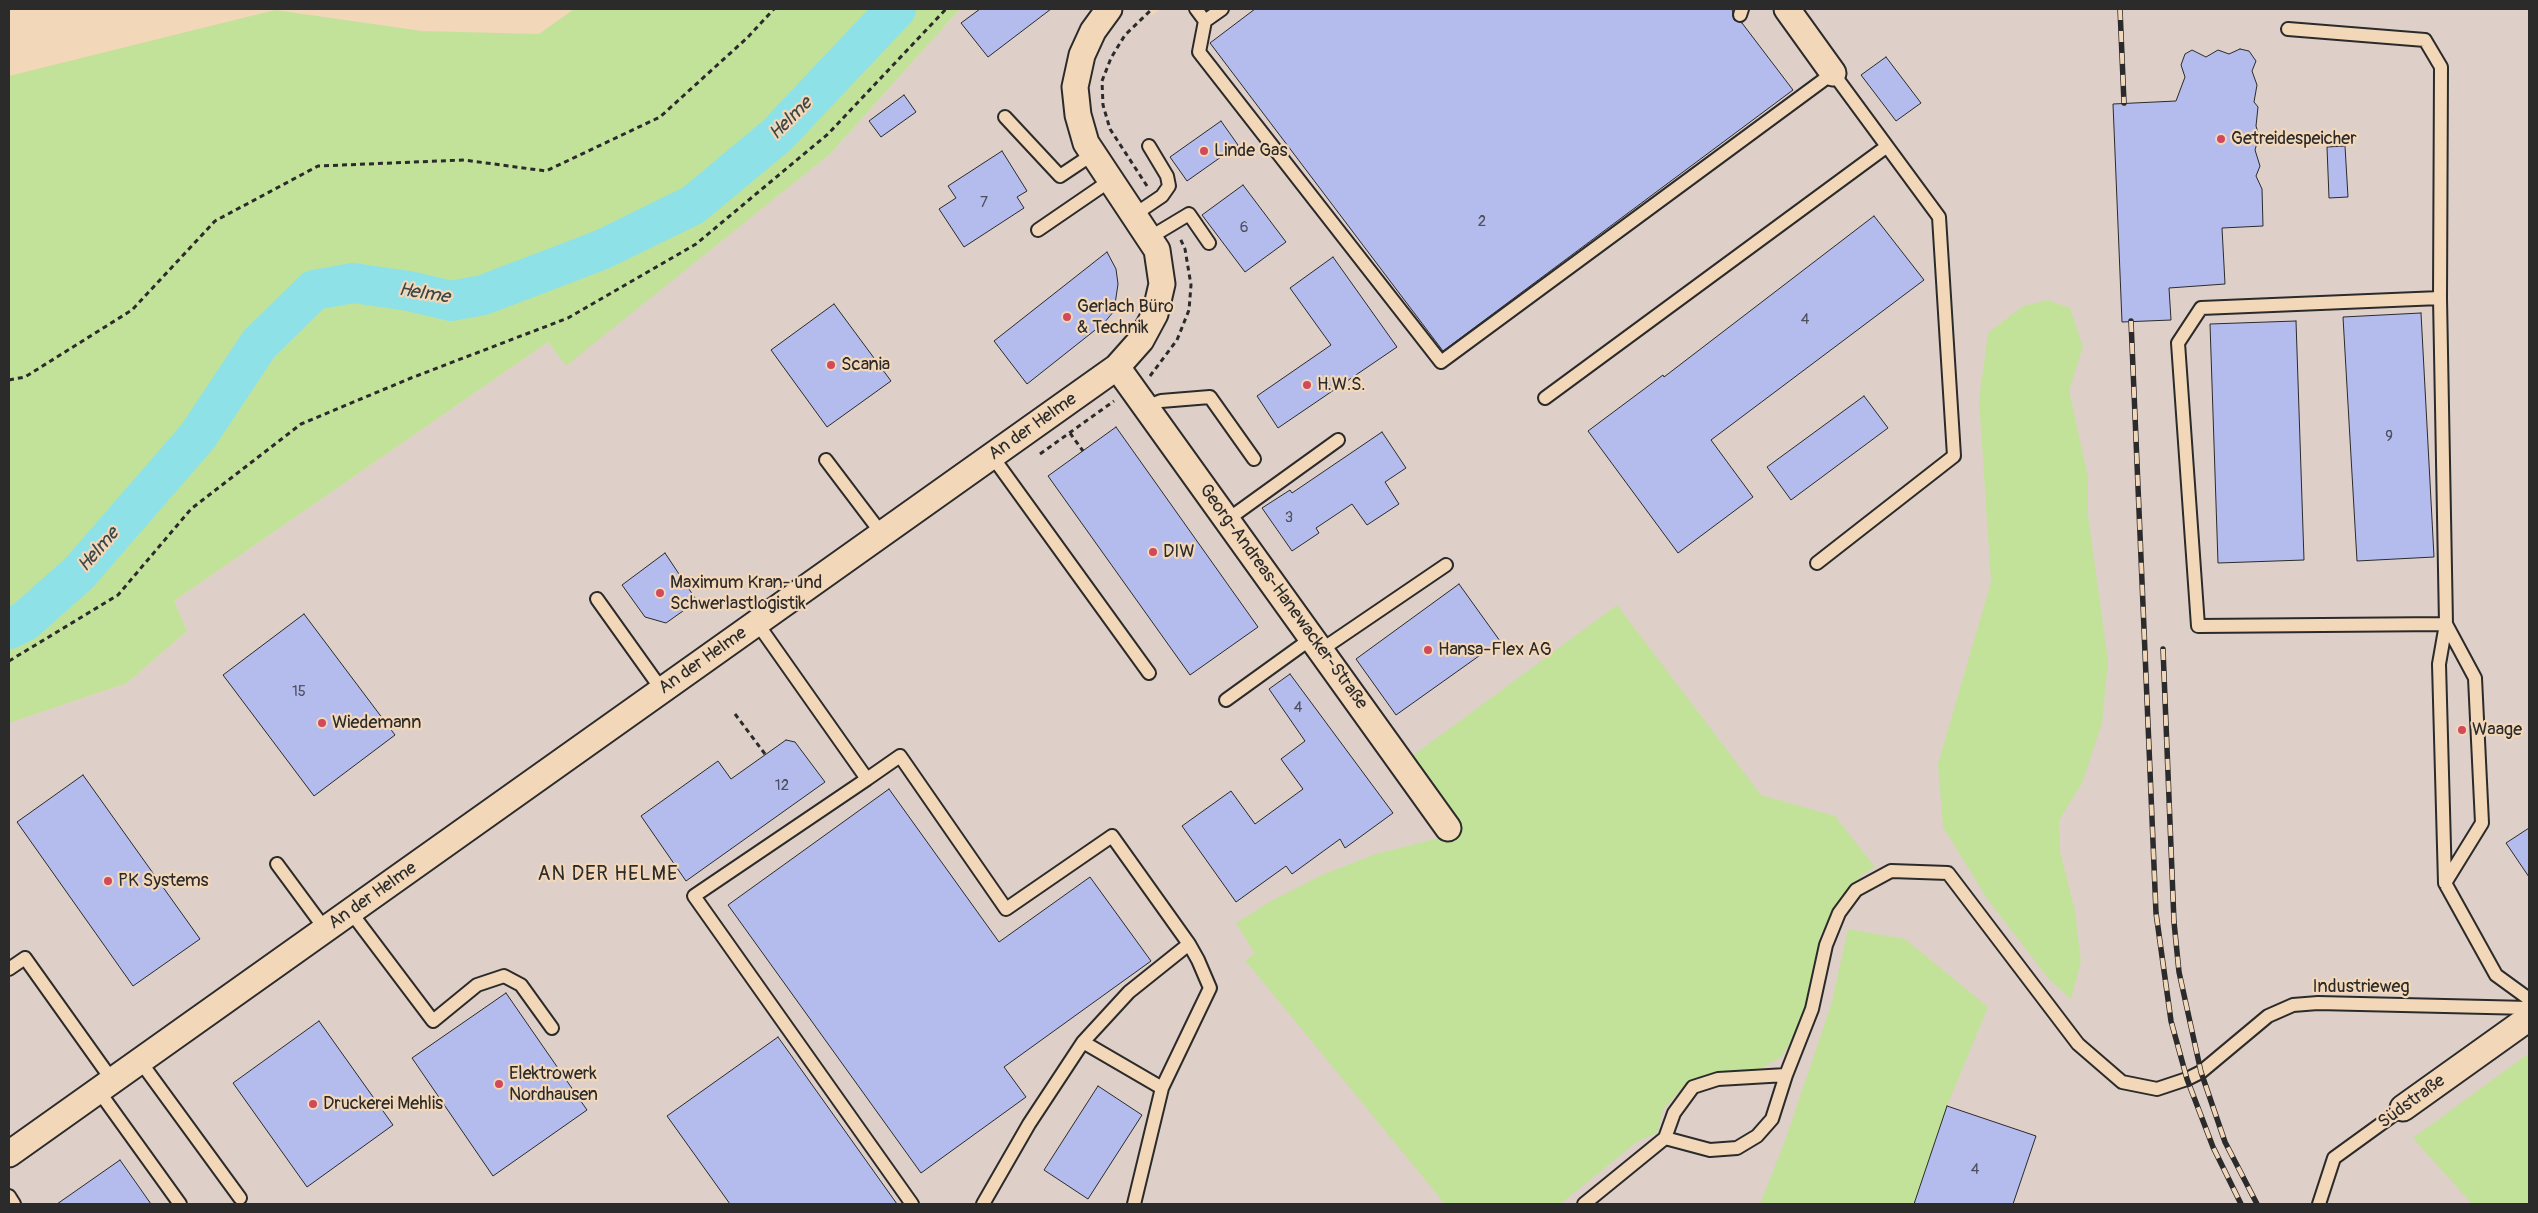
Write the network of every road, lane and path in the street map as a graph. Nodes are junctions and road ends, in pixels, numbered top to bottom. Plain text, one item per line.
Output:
1 (774, 9) edge
2 (946, 9) edge
3 (1110, 9) edge
4 (1196, 9) edge
5 (1222, 9) edge
6 (1787, 9) edge
7 (1205, 21) junction
8 (2288, 29) dead end
9 (1833, 73) junction
10 (1005, 117) dead end
11 (1149, 146) dead end
12 (1886, 147) junction
13 (1094, 154) junction
14 (1110, 180) junction
15 (1134, 215) junction
16 (1038, 230) dead end
17 (1149, 238) junction
18 (1210, 243) dead end
19 (2440, 298) junction
20 (1117, 367) junction
21 (9, 380) edge
22 (1545, 398) dead end
23 (1146, 407) junction
24 (1070, 432) dead end
25 (1338, 440) dead end
26 (1083, 451) dead end
27 (992, 456) junction
28 (1254, 459) dead end
29 (826, 460) dead end
30 (1227, 520) junction
31 (882, 534) junction
32 (1817, 563) dead end
33 (1446, 565) dead end
34 (598, 599) dead end
35 (756, 623) junction
36 (2446, 624) junction
37 (1317, 644) junction
38 (9, 661) edge
39 (1149, 673) dead end
40 (662, 690) junction
41 (1226, 700) dead end
42 (735, 714) dead end
43 (765, 754) dead end
44 (867, 778) junction
45 (1448, 828) dead end
46 (277, 864) dead end
47 (2445, 883) junction
48 (350, 912) junction
49 (325, 929) junction
50 (1189, 944) junction
51 (9, 969) edge
52 (2529, 999) edge
53 (2529, 1008) edge
54 (2529, 1018) edge
55 (552, 1028) dead end
56 (1083, 1042) junction
57 (140, 1061) junction
58 (1786, 1075) junction
59 (105, 1085) junction
60 (1162, 1088) junction
61 (2403, 1108) joint
62 (1665, 1138) junction
63 (9, 1154) edge
64 (9, 1196) edge
65 (240, 1198) dead end
66 (14, 1204) edge
67 (180, 1204) edge
68 (912, 1204) edge
69 (983, 1204) edge
70 (1134, 1204) edge
71 (1584, 1204) edge
72 (2319, 1204) edge

1 - 21 path
2 - 38 path
3 - 13 street, An der Helme
4 - 7 lane
5 - 7 lane
6 - 9 street
7 - 9 lane
8 - 19 lane
9 - 12 lane
10 - 13 lane
11 - 15 lane
12 - 22 lane
12 - 32 lane
13 - 14 street, An der Helme
14 - 15 street, An der Helme
14 - 16 lane
15 - 17 street, An der Helme
17 - 18 lane
17 - 20 street, An der Helme
19 - 36 lane
19 - 36 lane
20 - 23 street, Georg-Andreas-Hanewacker-Straße
20 - 27 street, An der Helme
23 - 28 lane
23 - 30 street, Georg-Andreas-Hanewacker-Straße
24 - 26 path
25 - 30 lane
27 - 31 street, An der Helme
27 - 39 lane
29 - 31 lane
30 - 37 street, Georg-Andreas-Hanewacker-Straße
31 - 35 street, An der Helme
33 - 37 lane
34 - 40 lane
35 - 40 street, An der Helme
35 - 44 lane
36 - 47 lane
36 - 47 lane
37 - 41 lane
37 - 45 street, Georg-Andreas-Hanewacker-Straße
40 - 48 street, An der Helme
42 - 43 path
44 - 50 lane
44 - 68 lane
46 - 49 lane
47 - 52 lane
48 - 49 street, An der Helme
48 - 55 lane
49 - 57 street, An der Helme
50 - 56 lane
50 - 60 lane
51 - 59 lane
53 - 58 lane, Industrieweg
54 - 61 street, Südstraße
56 - 60 lane
56 - 69 lane
57 - 59 street, An der Helme
57 - 65 lane
58 - 62 lane
58 - 62 lane
59 - 63 street, An der Helme
59 - 67 lane
60 - 70 lane
61 - 72 lane, Südstraße
62 - 71 lane
64 - 66 lane

